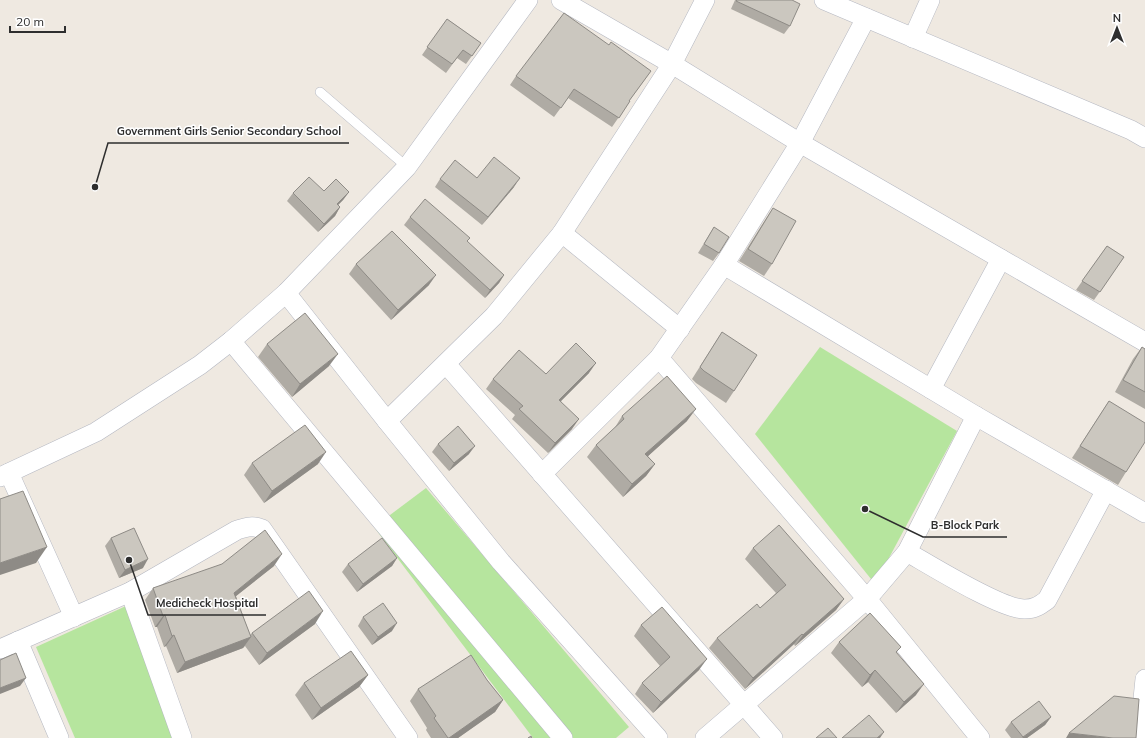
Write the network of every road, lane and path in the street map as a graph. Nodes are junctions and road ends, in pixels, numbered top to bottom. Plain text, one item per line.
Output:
1 (528, 0) edge
2 (561, 0) edge
3 (705, 0) edge
4 (824, 0) edge
5 (930, 0) edge
6 (866, 18) junction
7 (913, 38) junction
8 (672, 64) junction
9 (320, 92) dead end
10 (1145, 138) edge
11 (800, 143) junction
12 (407, 167) junction
13 (562, 233) junction
14 (1001, 259) junction
15 (724, 265) junction
16 (286, 293) junction
17 (680, 329) junction
18 (231, 341) junction
19 (1145, 342) edge
20 (659, 358) junction
21 (446, 364) junction
22 (932, 389) junction
23 (976, 416) junction
24 (386, 421) junction
25 (542, 474) junction
26 (5, 475) edge
27 (1106, 490) junction
28 (1145, 513) edge
29 (907, 552) junction
30 (130, 592) junction
31 (867, 599) junction
32 (74, 617) junction
33 (18, 641) junction
34 (0, 649) edge
35 (1145, 679) edge
36 (743, 704) junction
37 (59, 738) edge
38 (182, 738) edge
39 (408, 738) edge
40 (563, 738) edge
41 (658, 738) edge
42 (705, 738) edge
43 (773, 738) edge
44 (980, 738) edge
45 (1139, 738) edge

1 - 12 street
2 - 8 street
3 - 8 street
4 - 6 street
5 - 7 street
6 - 7 street
6 - 11 street
7 - 10 street
8 - 11 street
8 - 13 street
9 - 12 lane
11 - 14 street
11 - 15 street
12 - 16 street
13 - 17 street
13 - 21 street
14 - 19 street
14 - 22 street
15 - 17 street
15 - 22 street
16 - 18 street
16 - 24 street
17 - 20 street
18 - 26 street
18 - 40 street
20 - 25 street
20 - 31 street
21 - 24 street
21 - 25 street
22 - 23 street
23 - 27 street
23 - 29 street
24 - 41 street
25 - 36 street
26 - 32 street
27 - 28 street
27 - 29 street
29 - 31 street
30 - 32 street
30 - 38 street
30 - 39 street
31 - 36 street
31 - 44 street
32 - 33 street
33 - 34 street
33 - 37 street
35 - 45 street
36 - 42 street
36 - 43 street

